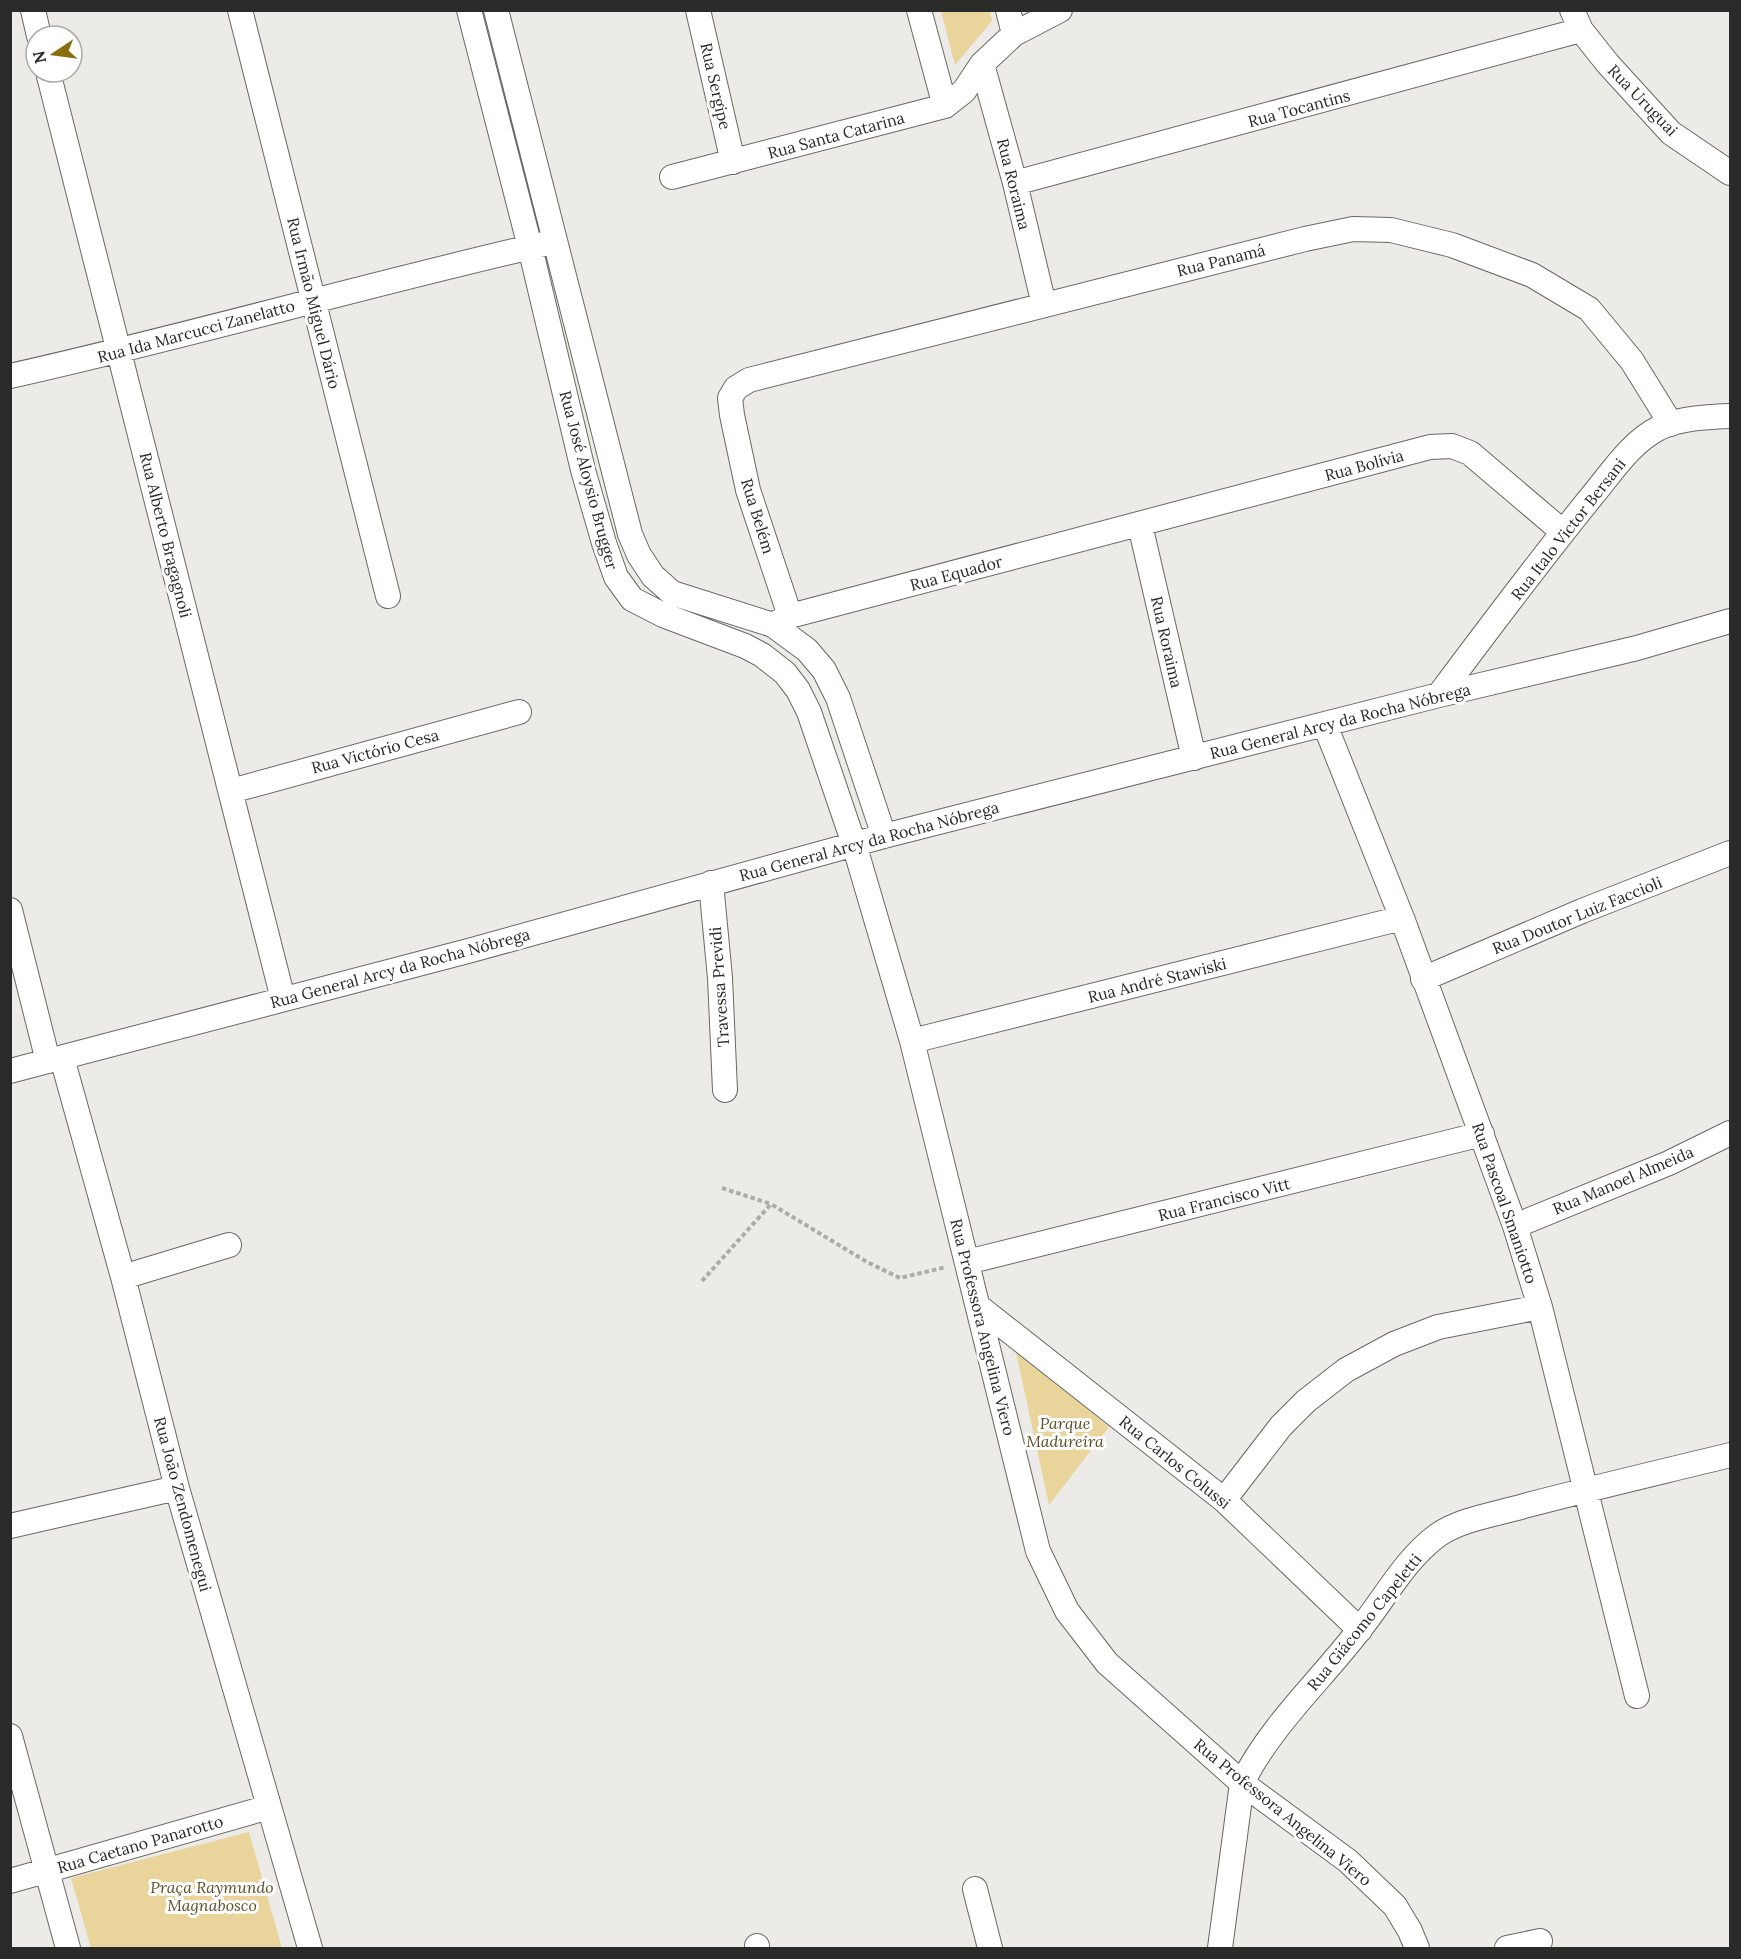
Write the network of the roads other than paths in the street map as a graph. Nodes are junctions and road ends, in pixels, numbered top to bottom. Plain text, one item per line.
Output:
1 (240, 10) edge
2 (469, 10) edge
3 (496, 10) edge
4 (698, 10) edge
5 (919, 10) edge
6 (1060, 10) edge
7 (1577, 20) edge
8 (1011, 22) edge
9 (982, 64) junction
10 (51, 84) edge
11 (945, 106) junction
12 (733, 162) junction
13 (1731, 173) edge
14 (672, 177) dead end
15 (1015, 183) junction
16 (555, 241) junction
17 (530, 247) junction
18 (314, 300) junction
19 (1044, 304) junction
20 (119, 352) junction
21 (10, 376) edge
22 (732, 414) joint
23 (1731, 416) edge
24 (1671, 424) junction
25 (612, 464) junction
26 (583, 470) junction
27 (1140, 525) junction
28 (1563, 531) junction
29 (630, 534) junction
30 (604, 543) junction
31 (388, 596) dead end
32 (667, 604) junction
33 (782, 621) junction
34 (1731, 621) edge
35 (745, 646) junction
36 (1439, 695) junction
37 (838, 698) junction
38 (519, 712) dead end
39 (809, 712) junction
40 (1325, 725) junction
41 (1194, 758) junction
42 (231, 791) junction
43 (884, 836) junction
44 (854, 844) junction
45 (1731, 853) edge
46 (711, 883) junction
47 (10, 910) edge
48 (1402, 918) junction
49 (1423, 979) junction
50 (284, 999) junction
51 (912, 1041) junction
52 (55, 1059) junction
53 (10, 1071) edge
54 (725, 1090) dead end
55 (1731, 1133) edge
56 (1482, 1134) junction
57 (1515, 1226) junction
58 (229, 1245) dead end
59 (967, 1262) junction
60 (123, 1277) junction
61 (979, 1307) junction
62 (1540, 1307) junction
63 (1731, 1455) edge
64 (177, 1488) junction
65 (1586, 1490) junction
66 (1224, 1500) junction
67 (10, 1526) edge
68 (1360, 1630) junction
69 (1637, 1696) dead end
70 (10, 1736) edge
71 (1242, 1783) junction
72 (269, 1807) junction
73 (47, 1870) junction
74 (10, 1881) edge
75 (975, 1889) dead end
76 (1540, 1941) dead end
77 (68, 1948) edge
78 (310, 1948) edge
79 (990, 1948) edge
80 (1220, 1948) edge
81 (1417, 1948) edge
82 (1507, 1948) edge

1 - 18 street, Rua Irmão Miguel Dário
2 - 17 street, Rua José Aloysio Brugger
3 - 16 street, Rua José Aloysio Brugger
4 - 12 street, Rua Sergipe
5 - 11 street
6 - 8 street, Rua Santa Catarina
7 - 13 street, Rua Uruguai
7 - 15 street, Rua Tocantins
8 - 9 street, Rua Santa Catarina
9 - 11 street, Rua Santa Catarina
9 - 15 street, Rua Roraima
10 - 20 street, Rua Alberto Bragagnoli
11 - 12 street, Rua Santa Catarina
12 - 14 street, Rua Santa Catarina
15 - 19 street, Rua Roraima
16 - 17 street, Rua Ida Marcucci Zanelatto
16 - 25 street, Rua José Aloysio Brugger
17 - 18 street, Rua Ida Marcucci Zanelatto
17 - 26 street, Rua José Aloysio Brugger
18 - 20 street, Rua Ida Marcucci Zanelatto
18 - 31 street, Rua Irmão Miguel Dário
19 - 22 street, Rua Panamá
19 - 24 street, Rua Panamá
20 - 21 street, Rua Ida Marcucci Zanelatto
20 - 42 street, Rua Alberto Bragagnoli
22 - 33 street, Rua Belém
23 - 24 street, Rua Italo Victor Bersani
24 - 28 street, Rua Italo Victor Bersani
25 - 26 street
25 - 29 street, Rua José Aloysio Brugger
26 - 30 street, Rua José Aloysio Brugger
27 - 28 street, Rua Bolívia
27 - 33 street, Rua Equador
27 - 41 street, Rua Roraima
28 - 36 street, Rua Italo Victor Bersani
29 - 30 street
29 - 32 street, Rua José Aloysio Brugger
30 - 32 street, Rua José Aloysio Brugger
32 - 33 street, Rua José Aloysio Brugger
32 - 35 street, Rua José Aloysio Brugger
33 - 35 street
33 - 37 street, Rua José Aloysio Brugger
34 - 36 street, Rua General Arcy da Rocha Nóbrega
35 - 39 street, Rua José Aloysio Brugger
36 - 40 street, Rua General Arcy da Rocha Nóbrega
37 - 39 street
37 - 43 street, Rua José Aloysio Brugger
38 - 42 street, Rua Victório Cesa
39 - 44 street, Rua José Aloysio Brugger
40 - 41 street, Rua General Arcy da Rocha Nóbrega
40 - 48 street, Rua Pascoal Smaniotto
41 - 43 street, Rua General Arcy da Rocha Nóbrega
42 - 50 street, Rua Alberto Bragagnoli
43 - 44 street, Rua General Arcy da Rocha Nóbrega
44 - 46 street, Rua General Arcy da Rocha Nóbrega
44 - 51 street, Rua Professora Angelina Viero
45 - 49 street, Rua Doutor Luiz Faccioli
46 - 50 street, Rua General Arcy da Rocha Nóbrega
46 - 54 street, Travessa Previdi
47 - 52 street, Rua João Zendomenegui
48 - 49 street, Rua Pascoal Smaniotto
48 - 51 street, Rua André Stawiski
49 - 56 street, Rua Pascoal Smaniotto
50 - 52 street, Rua General Arcy da Rocha Nóbrega
51 - 59 street, Rua Professora Angelina Viero
52 - 53 street, Rua General Arcy da Rocha Nóbrega
52 - 60 street, Rua João Zendomenegui
55 - 57 street, Rua Manoel Almeida
56 - 57 street, Rua Pascoal Smaniotto
56 - 59 street, Rua Francisco Vitt
57 - 62 street, Rua Pascoal Smaniotto
58 - 60 street
59 - 61 street, Rua Professora Angelina Viero
60 - 64 street, Rua João Zendomenegui
61 - 66 street, Rua Carlos Colussi
61 - 71 street, Rua Professora Angelina Viero
62 - 65 street, Rua Pascoal Smaniotto
62 - 66 street
63 - 65 street, Rua Giácomo Capeletti
64 - 67 street
64 - 72 street, Rua João Zendomenegui
65 - 68 street, Rua Giácomo Capeletti
65 - 69 street, Rua Pascoal Smaniotto
66 - 68 street, Rua Carlos Colussi
68 - 71 street, Rua Giácomo Capeletti
70 - 73 street
71 - 80 street
71 - 81 street, Rua Professora Angelina Viero
72 - 73 street, Rua Caetano Panarotto
72 - 78 street, Rua João Zendomenegui
73 - 74 street, Rua Caetano Panarotto
73 - 77 street
75 - 79 street
76 - 82 street

